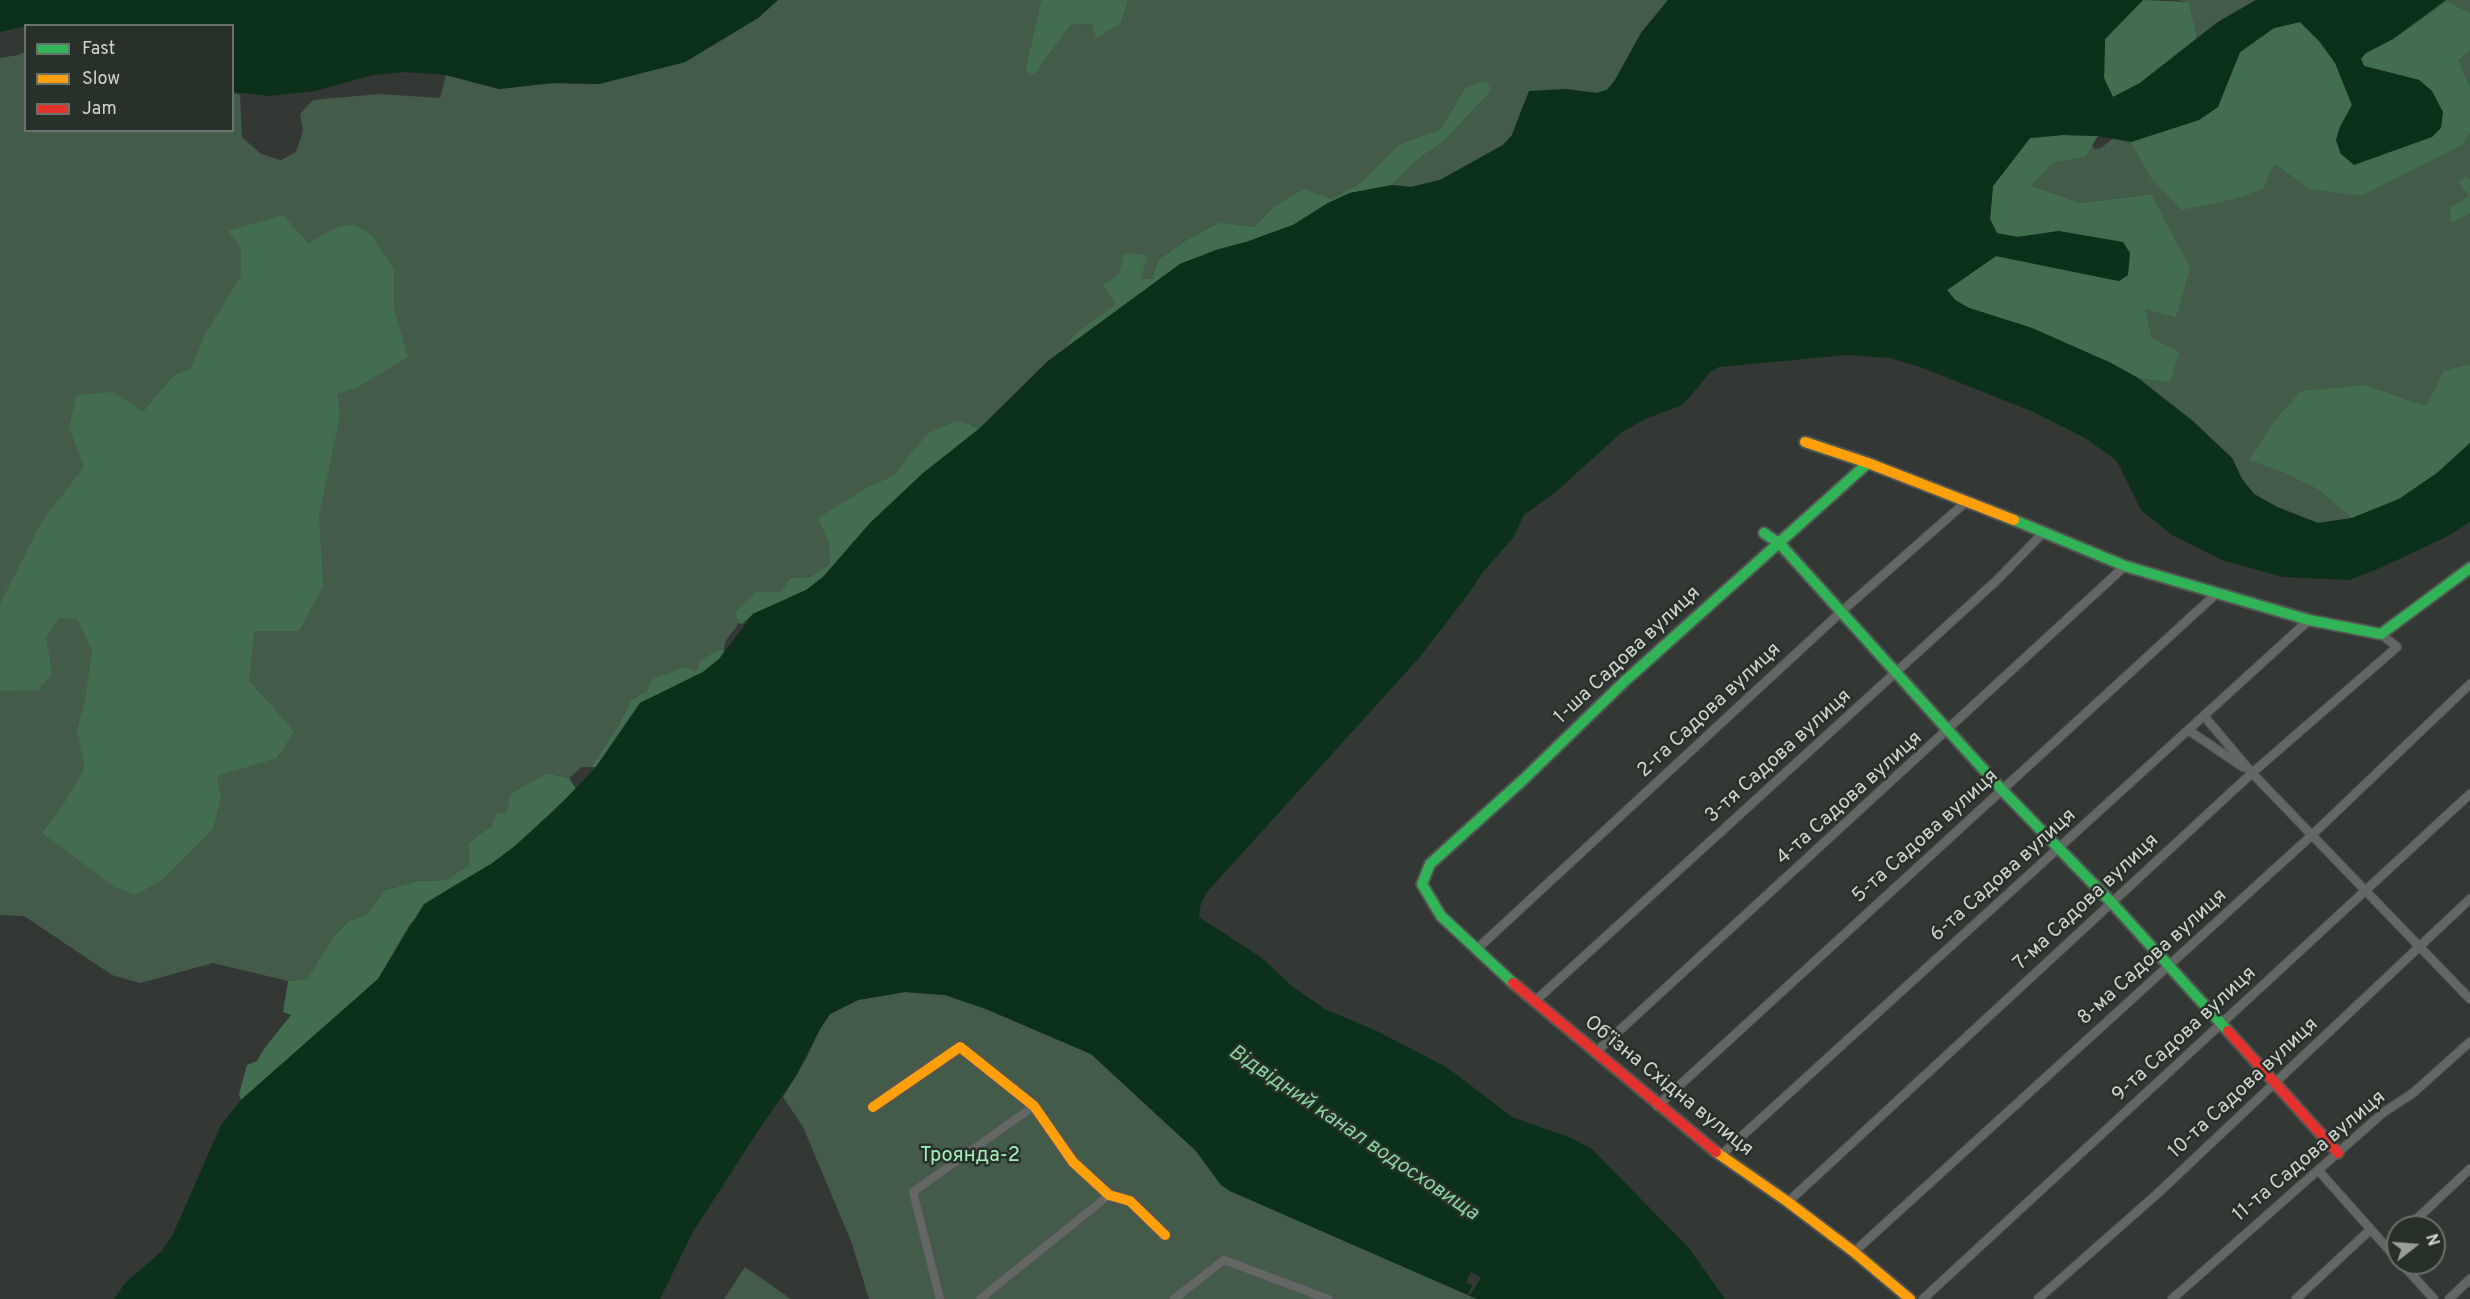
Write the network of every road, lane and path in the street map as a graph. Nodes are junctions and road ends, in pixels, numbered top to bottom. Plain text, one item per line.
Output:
1 (1805, 442) dead end
2 (1868, 463) junction
3 (1967, 501) junction
4 (1764, 533) dead end
5 (2043, 533) junction
6 (1780, 544) junction
7 (2125, 566) junction
8 (2470, 568) edge
9 (2217, 593) junction
10 (1841, 612) junction
11 (2309, 620) junction
12 (2381, 634) junction
13 (1897, 672) junction
14 (2470, 684) edge
15 (2204, 716) junction
16 (2188, 730) junction
17 (1949, 731) junction
18 (2252, 773) junction
19 (2002, 790) junction
20 (2470, 795) edge
21 (2311, 836) junction
22 (2060, 847) junction
23 (1422, 884) joint
24 (2364, 891) junction
25 (2470, 899) edge
26 (2112, 903) junction
27 (2418, 946) junction
28 (1478, 948) junction
29 (2169, 965) junction
30 (2470, 999) edge
31 (1534, 1002) junction
32 (2221, 1025) junction
33 (2470, 1042) edge
34 (1595, 1053) junction
35 (2275, 1083) junction
36 (1034, 1106) junction
37 (1657, 1106) junction
38 (873, 1107) dead end
39 (2338, 1153) junction
40 (1720, 1156) junction
41 (2470, 1169) edge
42 (2318, 1170) junction
43 (1109, 1195) junction
44 (1788, 1202) junction
45 (2421, 1215) edge
46 (2370, 1230) junction
47 (1165, 1235) dead end
48 (2386, 1247) edge
49 (1854, 1252) junction
50 (2411, 1275) edge
51 (2470, 1279) edge
52 (2427, 1292) junction
53 (940, 1299) edge
54 (980, 1299) edge
55 (1174, 1299) edge
56 (1328, 1299) edge
57 (1910, 1299) edge
58 (1923, 1299) edge
59 (2038, 1299) edge
60 (2172, 1299) edge
61 (2296, 1299) edge
62 (2419, 1299) edge
63 (2434, 1299) edge
64 (2449, 1299) edge

1 - 2 street
2 - 3 street
2 - 6 street, 1-ша Садова вулиця
3 - 5 street
3 - 10 street, 2-га Садова вулиця
4 - 6 street
5 - 7 street
5 - 13 street, 3-тя Садова вулиця
6 - 10 street
6 - 23 street, 1-ша Садова вулиця
7 - 9 street
7 - 17 street, 4-та Садова вулиця
8 - 12 street
9 - 11 street
9 - 19 street, 5-та Садова вулиця
10 - 13 street
10 - 28 street, 2-га Садова вулиця
11 - 12 street
11 - 15 street, 6-та Садова вулиця
12 - 18 street, 7-ма Садова вулиця
13 - 17 street
13 - 31 street, 3-тя Садова вулиця
14 - 21 street, 8-ма Садова вулиця
15 - 16 street, 6-та Садова вулиця
15 - 18 street
16 - 18 street
16 - 22 street, 6-та Садова вулиця
17 - 19 street
17 - 34 street, 4-та Садова вулиця
18 - 21 street
18 - 26 street, 7-ма Садова вулиця
19 - 22 street
19 - 37 street, 5-та Садова вулиця
20 - 24 street, 9-та Садова вулиця
21 - 24 street
21 - 29 street, 8-ма Садова вулиця
22 - 26 street
22 - 40 street, 6-та Садова вулиця
23 - 28 street, Обʼїзна Східна вулиця
24 - 27 street
24 - 32 street, 9-та Садова вулиця
25 - 27 street, 10-та Садова вулиця
26 - 29 street
26 - 44 street, 7-ма Садова вулиця
27 - 30 street
27 - 35 street, 10-та Садова вулиця
28 - 31 street, Обʼїзна Східна вулиця
29 - 32 street
29 - 49 street, 8-ма Садова вулиця
31 - 34 street, Обʼїзна Східна вулиця
32 - 35 street
32 - 58 street, 9-та Садова вулиця
33 - 39 street, 11-та Садова вулиця
34 - 37 street, Обʼїзна Східна вулиця
35 - 39 street
35 - 59 street, 10-та Садова вулиця
36 - 38 street
36 - 43 street
36 - 53 street
37 - 40 street, Обʼїзна Східна вулиця
39 - 42 street, 11-та Садова вулиця
40 - 44 street, Обʼїзна Східна вулиця
41 - 45 street
42 - 46 street
42 - 60 street, 11-та Садова вулиця
43 - 47 street
43 - 54 street
44 - 49 street, Обʼїзна Східна вулиця
46 - 48 street
46 - 61 street
49 - 57 street, Обʼїзна Східна вулиця
50 - 52 street
51 - 64 street
52 - 62 street
52 - 63 street
55 - 56 street

